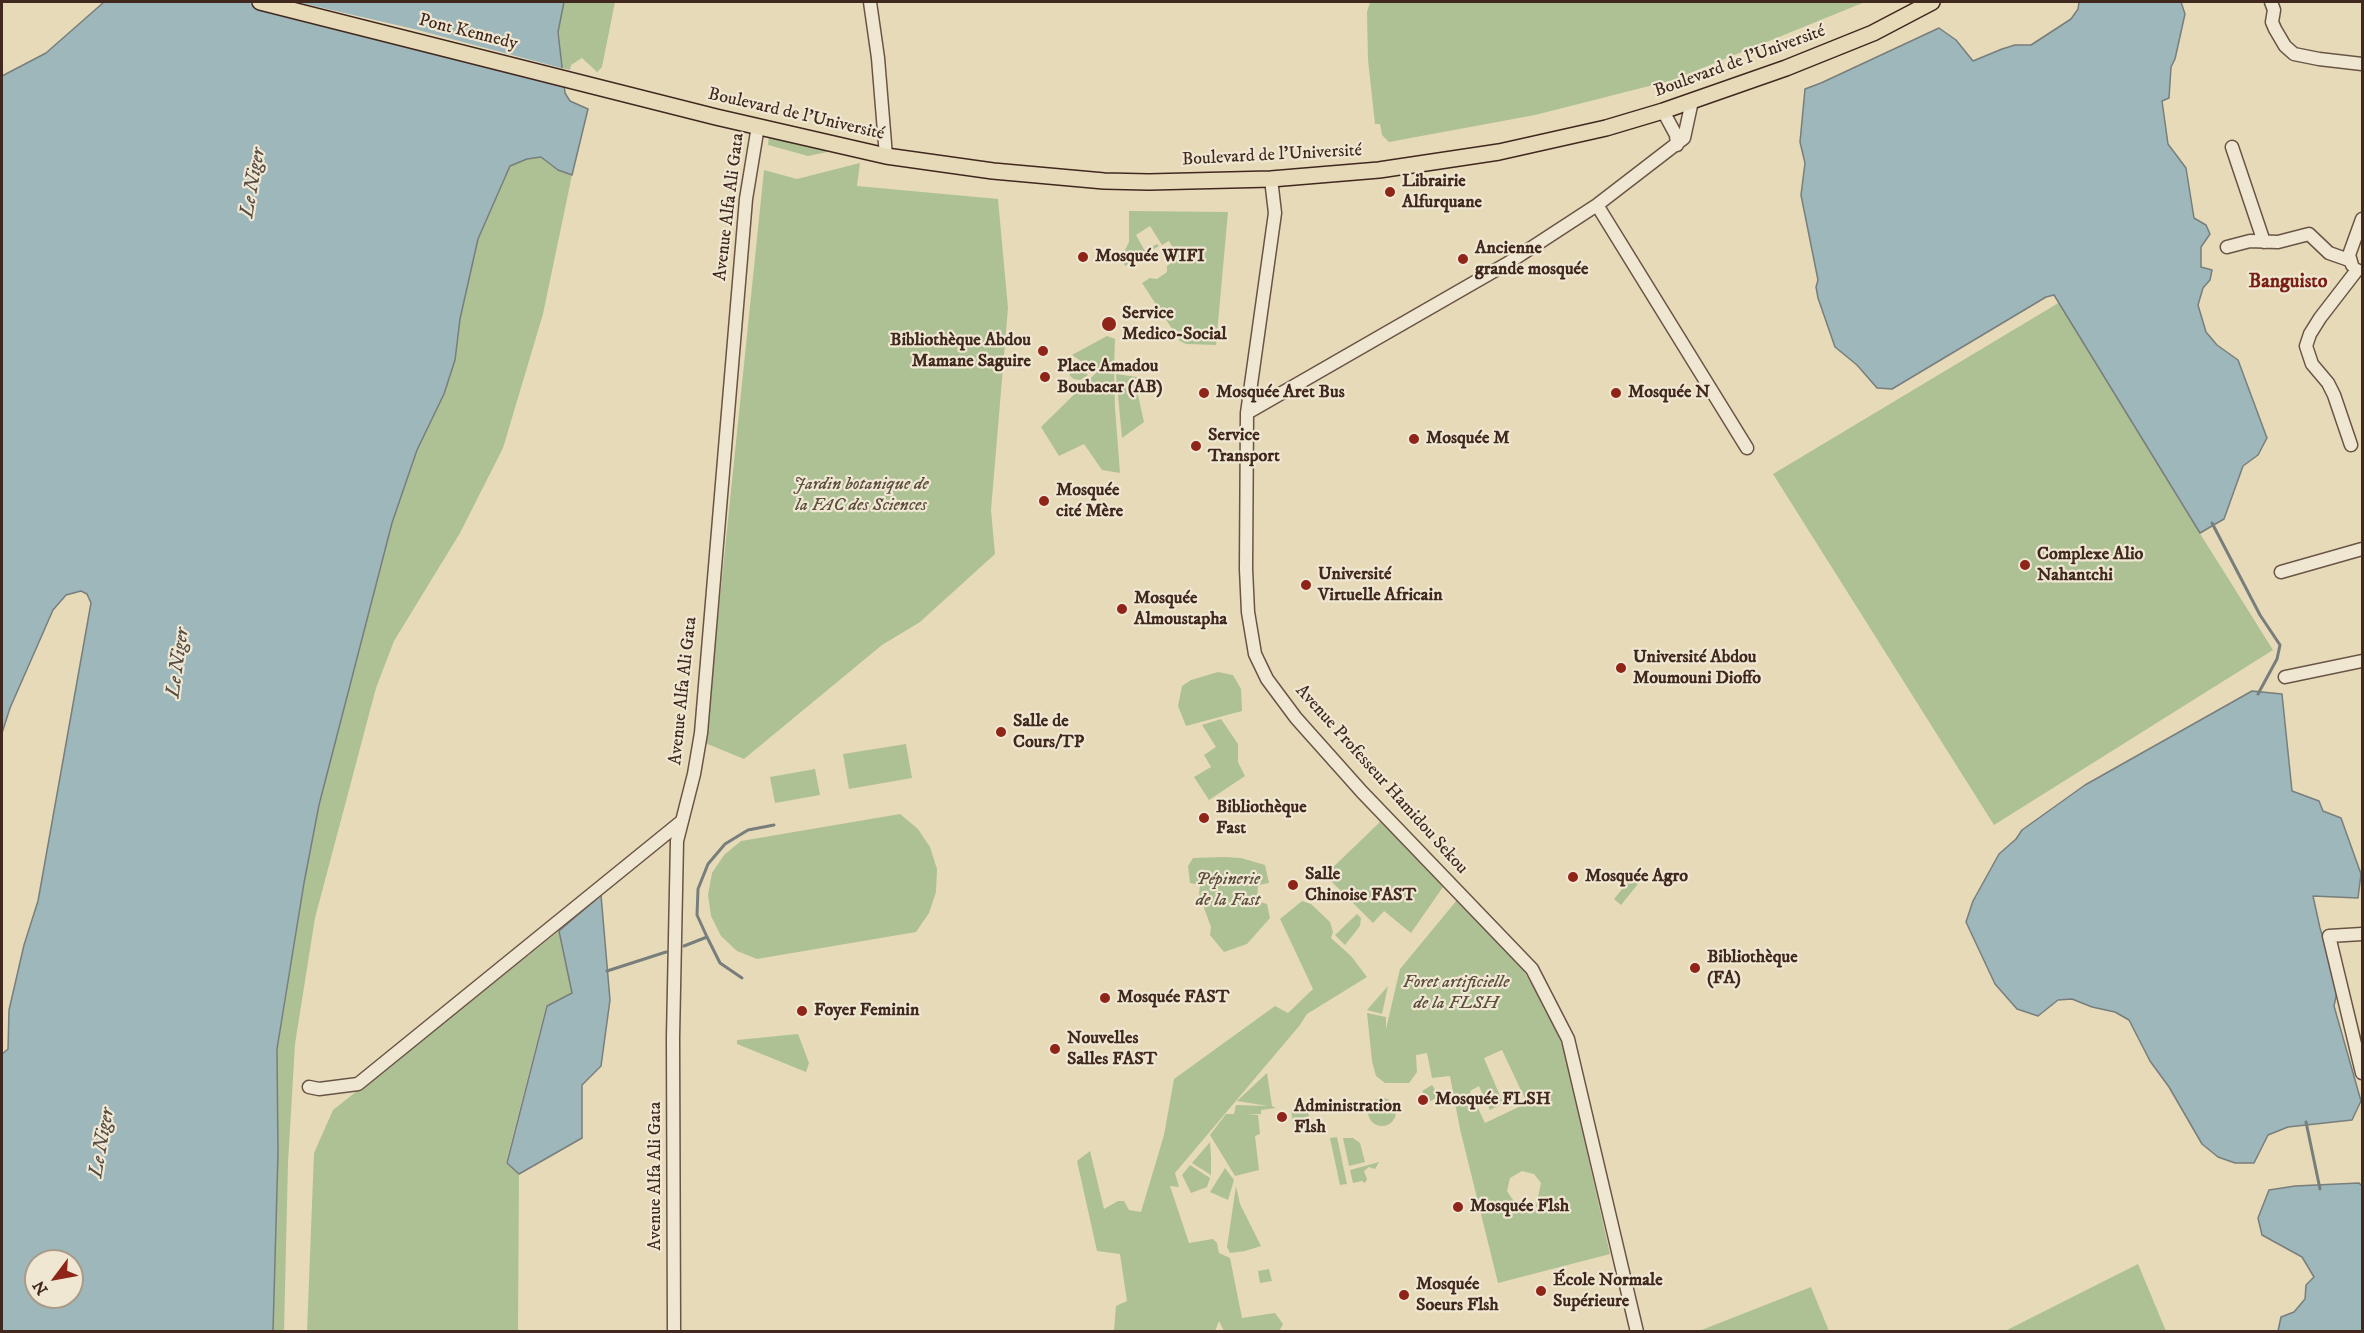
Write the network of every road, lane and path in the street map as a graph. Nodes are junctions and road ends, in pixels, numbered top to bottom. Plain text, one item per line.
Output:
1 (260, 2) edge
2 (870, 2) edge
3 (1932, 2) edge
4 (2271, 2) edge
5 (2362, 64) edge
6 (596, 85) joint
7 (1692, 101) junction
8 (1663, 111) junction
9 (758, 126) junction
10 (1677, 145) junction
11 (2232, 147) dead end
12 (886, 156) junction
13 (1271, 179) junction
14 (1597, 205) junction
15 (2362, 219) edge
16 (2264, 242) junction
17 (2227, 247) dead end
18 (2349, 257) junction
19 (2360, 271) edge
20 (1247, 413) junction
21 (2351, 445) dead end
22 (1747, 448) dead end
23 (2362, 549) edge
24 (2281, 572) dead end
25 (2362, 661) edge
26 (2285, 677) dead end
27 (682, 821) junction
28 (2362, 934) edge
29 (2362, 1072) edge
30 (309, 1088) dead end
31 (674, 1332) edge
32 (1637, 1332) edge

1 - 6 main road, Pont Kennedy
2 - 12 street
3 - 7 main road, Boulevard de l'Université
4 - 5 street
6 - 9 main road, Boulevard de l'Université
7 - 8 main road, Boulevard de l'Université
7 - 10 street
8 - 10 street
8 - 13 main road, Boulevard de l'Université
9 - 12 main road, Boulevard de l'Université
9 - 27 street, Avenue Alfa Ali Gata
10 - 14 street
11 - 16 street
12 - 13 main road, Boulevard de l'Université
13 - 20 street, Avenue Professeur Hamidou Sekou
14 - 20 street
14 - 22 street
15 - 18 street
16 - 17 street
16 - 18 street
18 - 19 street
19 - 21 street
20 - 32 street, Avenue Professeur Hamidou Sekou
23 - 24 street
25 - 26 street
27 - 30 street
27 - 31 street, Avenue Alfa Ali Gata
28 - 29 street

